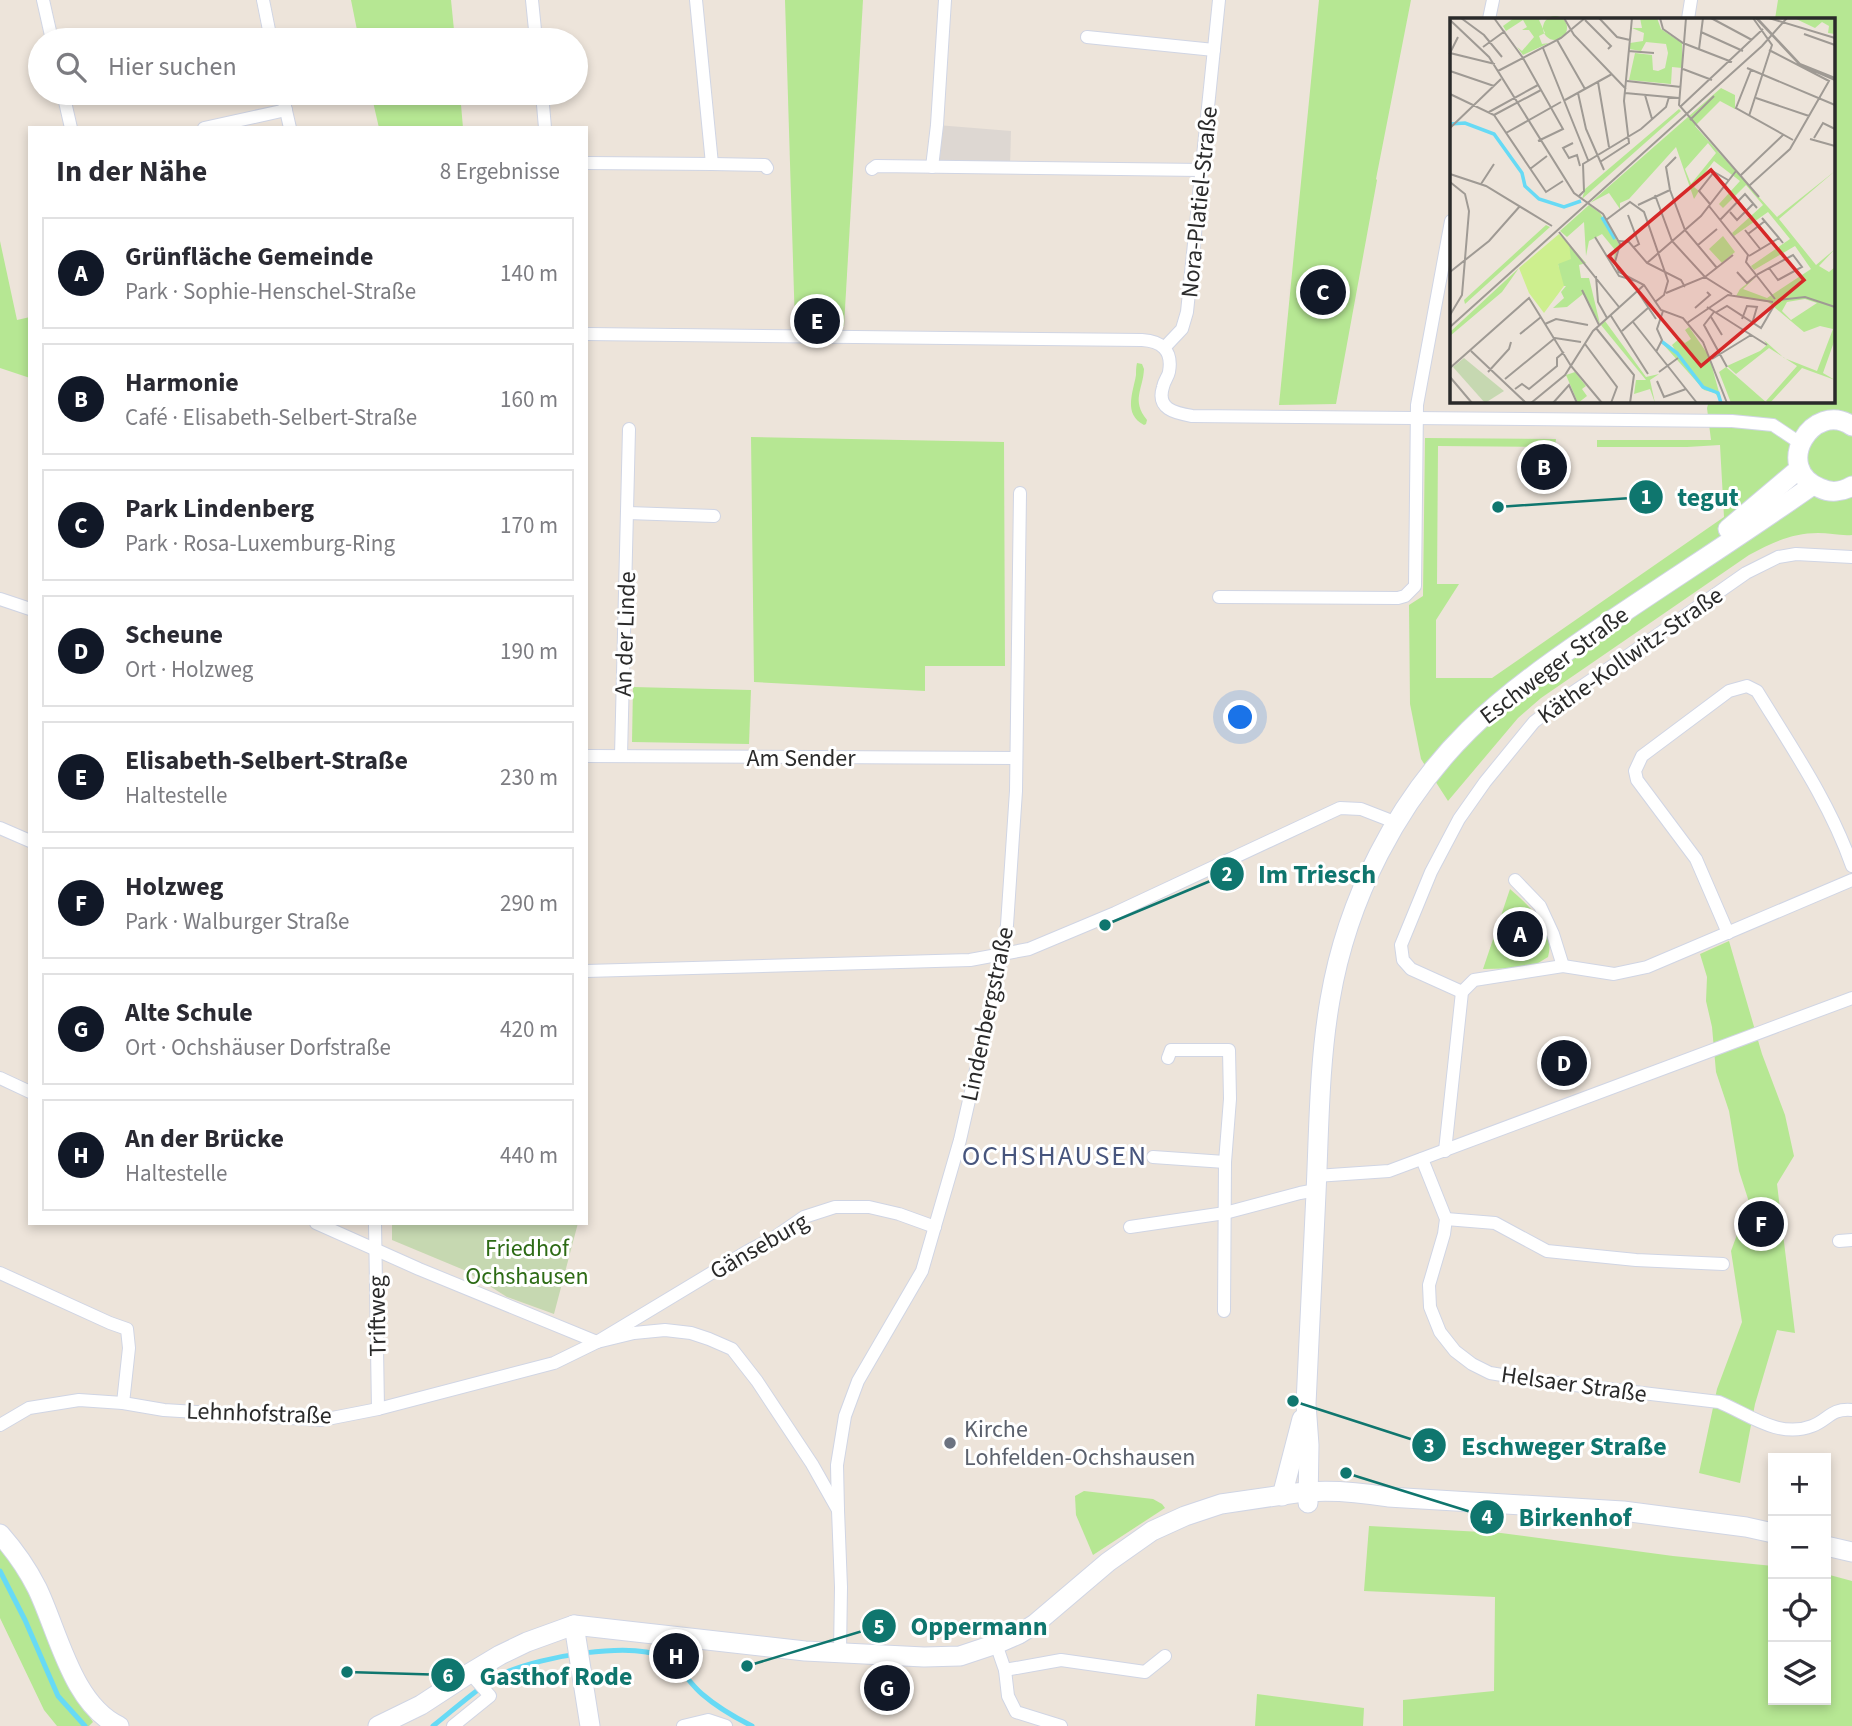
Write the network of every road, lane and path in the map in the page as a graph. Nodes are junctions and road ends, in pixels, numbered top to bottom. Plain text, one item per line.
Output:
1 (43, 0) edge
2 (263, 0) edge
3 (532, 0) edge
4 (696, 0) edge
5 (945, 0) edge
6 (1219, 0) edge
7 (1493, 0) edge
8 (1691, 0) edge
9 (1489, 18) edge
10 (1688, 18) edge
11 (49, 28) edge
12 (269, 28) edge
13 (535, 28) edge
14 (1087, 37) dead end
15 (1214, 50) junction
16 (66, 105) edge
17 (285, 105) edge
18 (543, 105) edge
19 (286, 110) junction
20 (71, 126) edge
21 (213, 126) edge
22 (290, 126) edge
23 (545, 126) edge
24 (588, 163) edge
25 (712, 164) junction
26 (932, 167) junction
27 (767, 168) dead end
28 (872, 169) dead end
29 (1202, 170) junction
30 (1449, 251) edge
31 (588, 334) edge
32 (1165, 347) junction
33 (1418, 418) junction
34 (1849, 418) edge
35 (629, 429) dead end
36 (1800, 443) junction
37 (1799, 469) junction
38 (1814, 485) junction
39 (1852, 486) edge
40 (1020, 493) dead end
41 (628, 513) junction
42 (713, 516) dead end
43 (1852, 557) edge
44 (1219, 597) dead end
45 (0, 599) edge
46 (1640, 601) junction
47 (28, 608) edge
48 (621, 756) junction
49 (588, 757) edge
50 (1016, 758) junction
51 (1397, 823) junction
52 (0, 828) edge
53 (28, 840) edge
54 (1852, 866) edge
55 (1515, 880) dead end
56 (1852, 880) edge
57 (1728, 933) junction
58 (1002, 956) junction
59 (1563, 966) junction
60 (588, 971) edge
61 (1462, 992) junction
62 (1852, 998) edge
63 (1168, 1058) dead end
64 (0, 1078) edge
65 (28, 1091) edge
66 (1445, 1151) junction
67 (1153, 1157) dead end
68 (1422, 1159) junction
69 (1225, 1162) junction
70 (1316, 1183) junction
71 (1225, 1213) junction
72 (1446, 1219) junction
73 (320, 1225) edge
74 (375, 1225) edge
75 (935, 1227) junction
76 (1130, 1227) dead end
77 (376, 1250) junction
78 (1723, 1264) dead end
79 (0, 1273) edge
80 (1224, 1311) dead end
81 (597, 1342) junction
82 (123, 1404) junction
83 (1306, 1404) junction
84 (378, 1409) junction
85 (1852, 1410) edge
86 (0, 1425) edge
87 (1282, 1496) junction
88 (1309, 1498) junction
89 (838, 1510) junction
90 (1768, 1532) edge
91 (0, 1534) edge
92 (1831, 1547) edge
93 (1852, 1552) edge
94 (576, 1634) junction
95 (996, 1644) junction
96 (839, 1653) junction
97 (1166, 1656) dead end
98 (1005, 1670) junction
99 (478, 1682) junction
100 (119, 1726) edge
101 (379, 1726) edge
102 (453, 1726) edge
103 (590, 1726) edge
104 (683, 1726) edge
105 (726, 1726) edge
106 (1060, 1726) edge

1 - 11 street
2 - 12 street
3 - 13 street
4 - 25 street
5 - 26 street
6 - 15 street, Nora-Platiel-Straße
7 - 9 street
8 - 10 street
14 - 15 street
15 - 29 street, Nora-Platiel-Straße
16 - 20 street
17 - 19 street
18 - 23 street
19 - 21 street
19 - 22 street
24 - 25 street
25 - 27 street
26 - 28 street
26 - 29 street
29 - 32 street, Nora-Platiel-Straße
30 - 33 street
31 - 32 street
32 - 33 street
33 - 36 street
33 - 44 street
34 - 36 main road
35 - 41 street, An der Linde
36 - 37 main road
37 - 38 main road
37 - 46 main road, Eschweger Straße
38 - 39 main road
38 - 46 main road, Eschweger Straße
40 - 50 street, Lindenbergstraße
41 - 42 street
41 - 48 street, An der Linde
43 - 61 street, Käthe-Kollwitz-Straße
45 - 47 street
46 - 51 main road, Eschweger Straße
48 - 49 street, Am Sender
48 - 50 street, Am Sender
50 - 58 street, Lindenbergstraße
51 - 58 street
51 - 70 main road, Eschweger Straße
52 - 53 street
54 - 57 street
55 - 59 street
56 - 57 street
57 - 59 street
58 - 60 street
58 - 75 street, Lindenbergstraße
59 - 61 street
61 - 66 street
62 - 66 street
63 - 69 street
64 - 65 street
66 - 68 street
67 - 69 street
68 - 70 street
68 - 72 street
69 - 71 street
70 - 71 street
70 - 83 main road, Eschweger Straße
71 - 76 street
71 - 80 street
72 - 78 street
72 - 85 street, Helsaer Straße
73 - 77 street
74 - 77 street, Triftweg
75 - 81 street, Gänseburg
75 - 89 street, Lindenbergstraße
77 - 81 street
77 - 84 street, Triftweg
79 - 82 street
81 - 84 street, Lehnhofstraße
81 - 89 street
82 - 84 street, Lehnhofstraße
82 - 86 street, Lehnhofstraße
83 - 87 main road, Eschweger Straße
83 - 88 main road, Eschweger Straße
87 - 88 main road
87 - 95 main road
88 - 90 main road
89 - 96 street, Lindenbergstraße
91 - 100 main road
92 - 93 main road
94 - 96 main road
94 - 99 main road
94 - 103 main road
95 - 96 main road
95 - 98 street
97 - 98 street
98 - 106 street
99 - 101 main road
99 - 102 street
104 - 105 street

